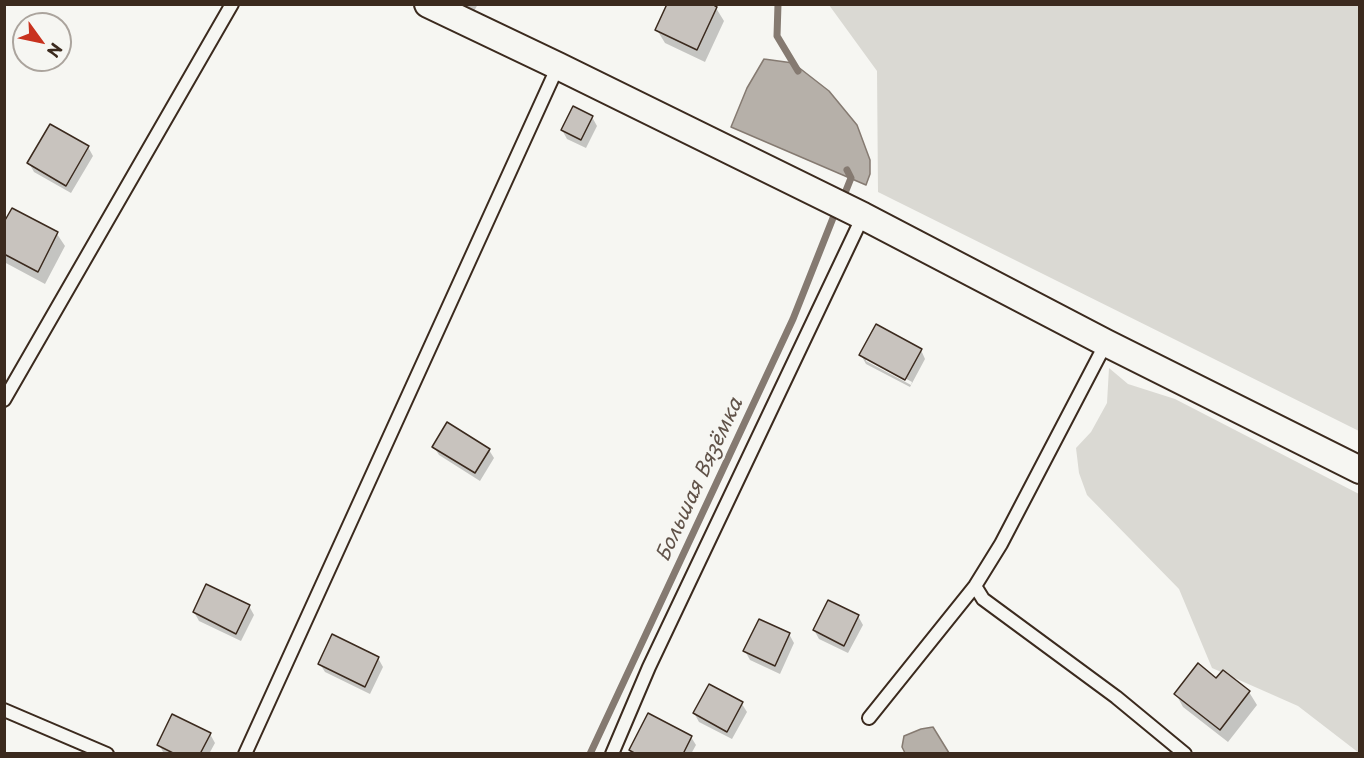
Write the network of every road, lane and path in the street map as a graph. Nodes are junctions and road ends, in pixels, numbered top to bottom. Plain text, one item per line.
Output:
1 (232, 4) edge
2 (428, 4) edge
3 (558, 66) junction
4 (863, 216) junction
5 (1106, 343) junction
6 (4, 400) edge
7 (1359, 470) edge
8 (975, 586) junction
9 (4, 710) edge
10 (869, 718) dead end
11 (107, 753) edge
12 (245, 753) edge
13 (612, 753) edge
14 (1185, 753) edge

1 - 6 lane
2 - 3 street
3 - 4 street
3 - 12 lane
4 - 5 street
4 - 13 lane
5 - 7 street
5 - 8 lane
8 - 10 lane
8 - 14 lane
9 - 11 lane

